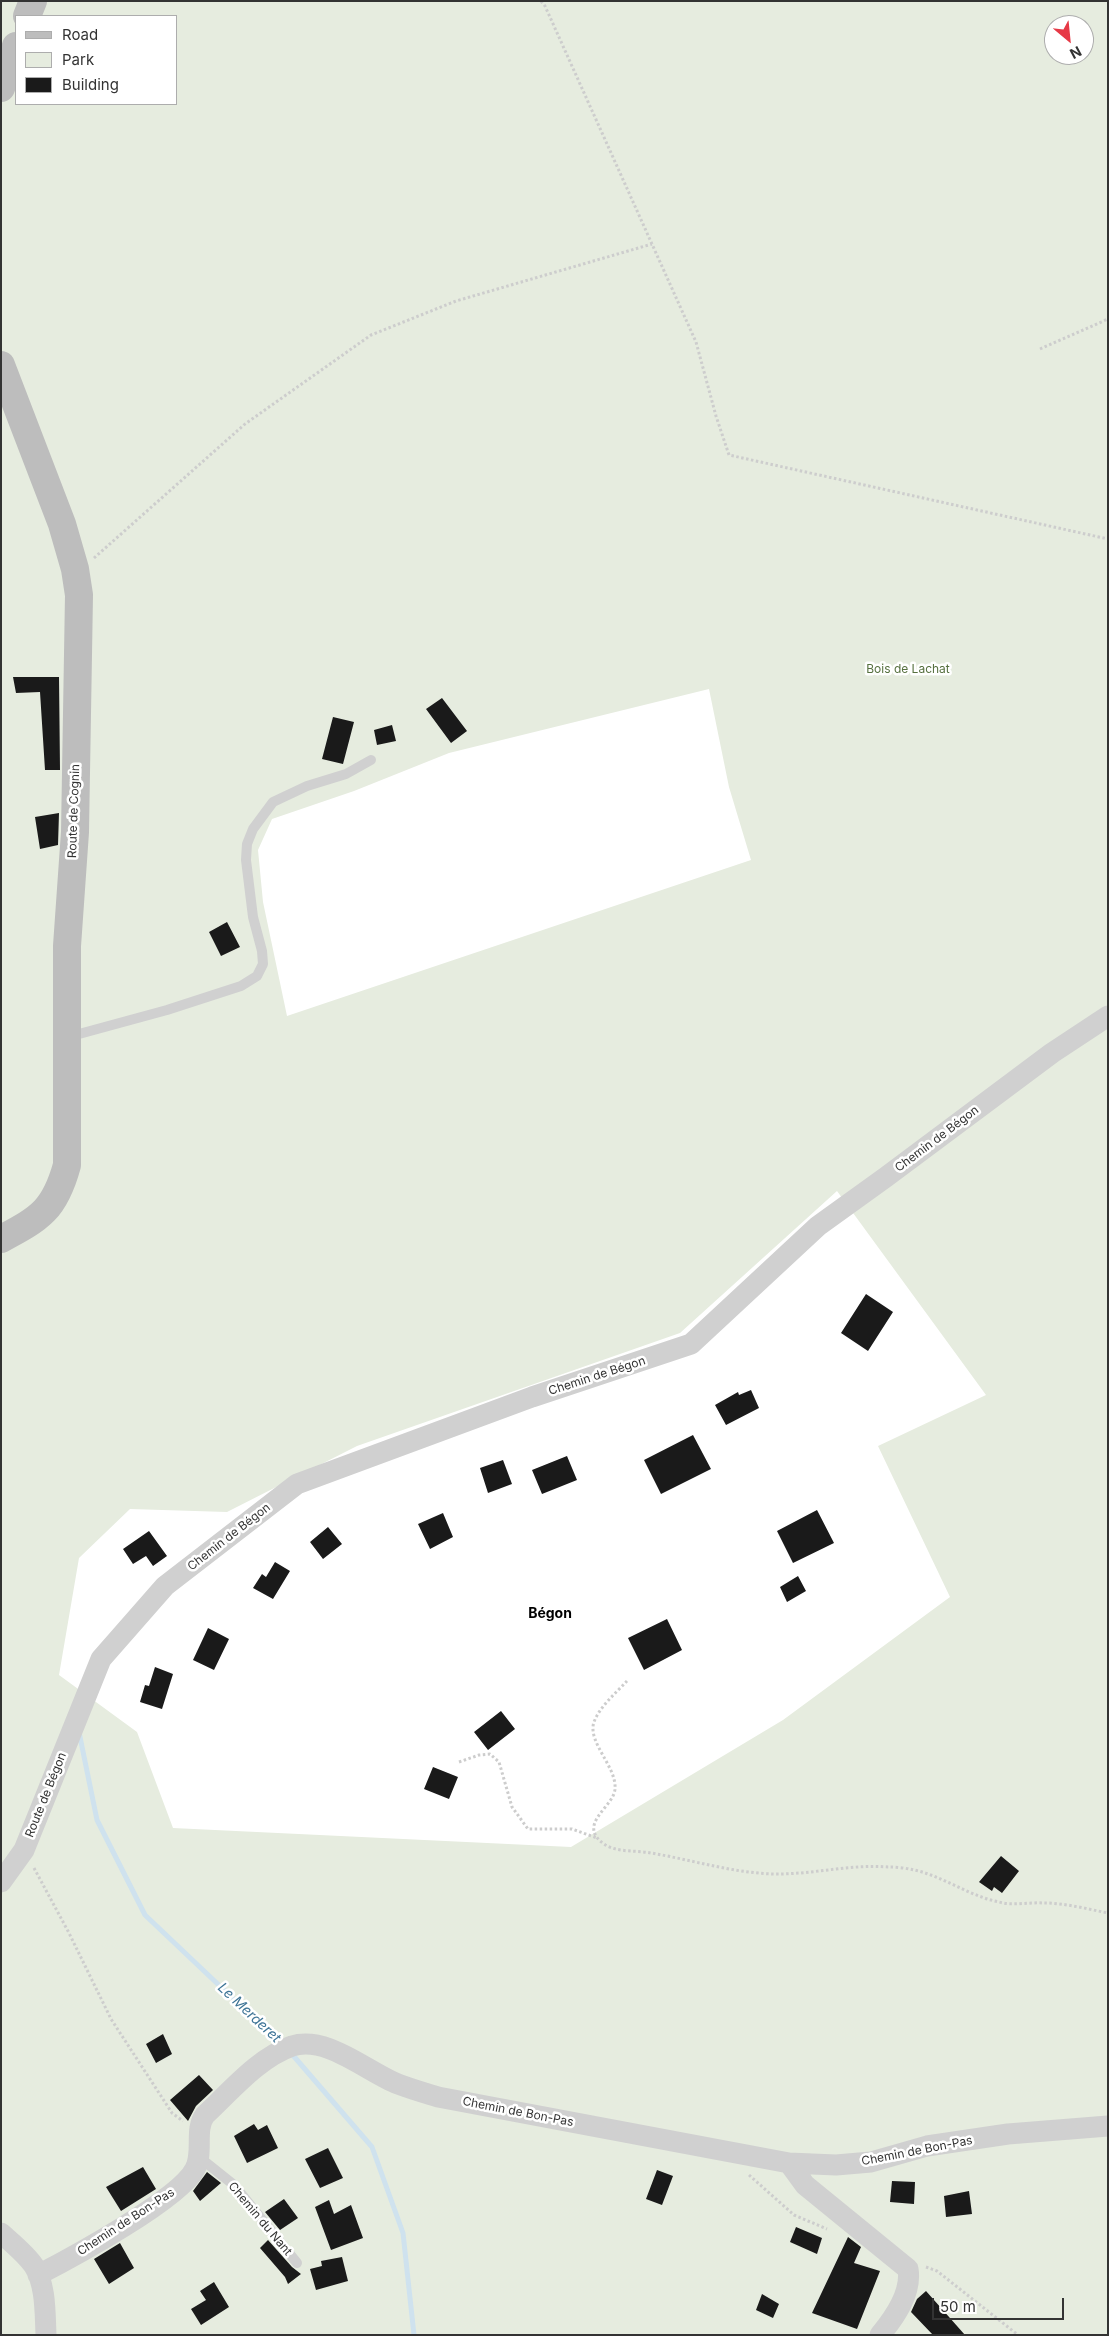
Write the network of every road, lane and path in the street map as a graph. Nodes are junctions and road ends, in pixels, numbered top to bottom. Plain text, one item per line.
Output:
1 (33, 1) edge
2 (541, 1) edge
3 (27, 15) edge
4 (15, 49) edge
5 (1, 88) edge
6 (652, 244) junction
7 (1108, 319) edge
8 (1040, 349) dead end
9 (1, 365) edge
10 (1108, 539) edge
11 (75, 569) junction
12 (370, 760) dead end
13 (1108, 1016) edge
14 (67, 1038) junction
15 (1, 1239) edge
16 (627, 1681) dead end
17 (83, 1703) joint
18 (459, 1762) dead end
19 (598, 1838) junction
20 (24, 1850) junction
21 (1, 1882) edge
22 (1108, 1913) edge
23 (1108, 2126) edge
24 (200, 2133) junction
25 (199, 2157) junction
26 (789, 2164) junction
27 (742, 2169) dead end
28 (830, 2230) dead end
29 (1, 2233) edge
30 (297, 2263) dead end
31 (920, 2264) dead end
32 (38, 2275) junction
33 (46, 2335) edge
34 (880, 2335) edge
35 (1018, 2335) edge

1 - 3 main road
2 - 6 path
4 - 5 main road
6 - 10 path
6 - 11 path
7 - 8 path
9 - 11 main road, Route de Cognin
11 - 14 main road, Route de Cognin
12 - 14 lane
13 - 17 street, Chemin de Bégon
14 - 15 main road, Route de Cognin
16 - 19 path
17 - 20 street, Route de Bégon
18 - 19 path
19 - 22 path
20 - 21 street, Route de Bégon
20 - 24 path
23 - 26 street, Chemin de Bon-Pas
24 - 25 street, Chemin de Bon-Pas
24 - 26 street, Chemin de Bon-Pas
25 - 30 lane, Chemin du Nant
25 - 32 street, Chemin de Bon-Pas
26 - 34 street
27 - 28 path
29 - 32 street
31 - 35 path
32 - 33 street

